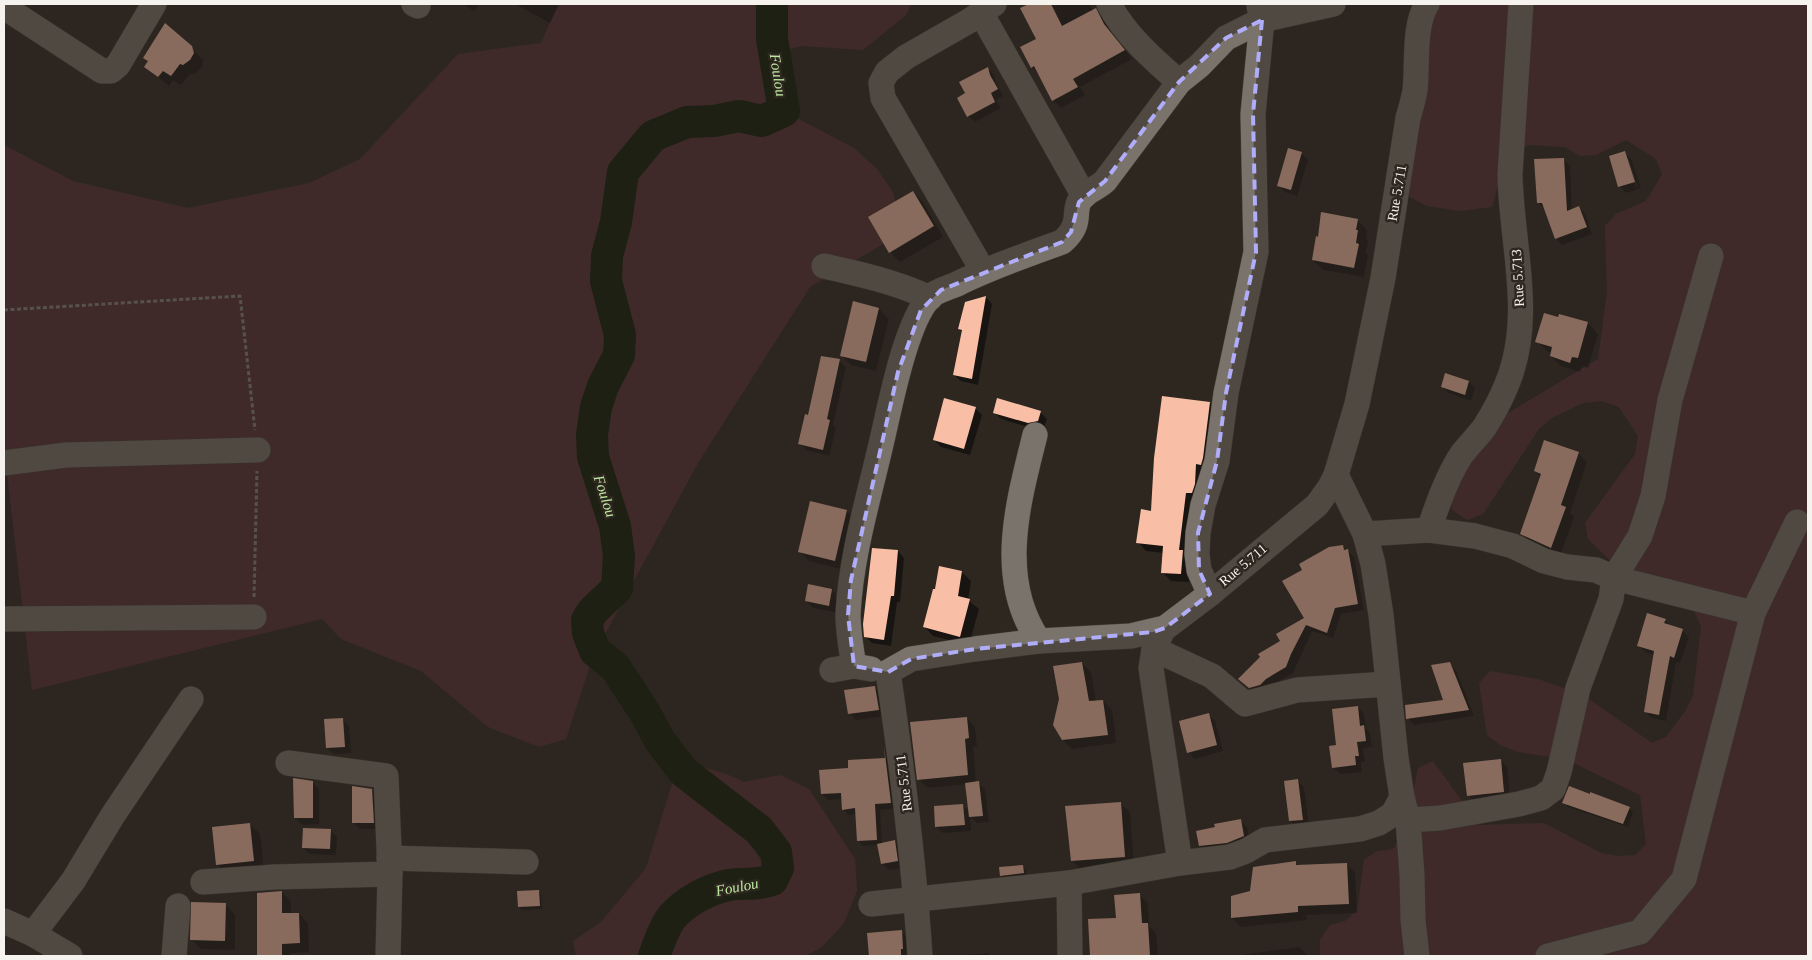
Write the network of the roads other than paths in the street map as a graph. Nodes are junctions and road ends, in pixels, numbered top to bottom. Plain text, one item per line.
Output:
1 (154, 4) edge
2 (1109, 4) edge
3 (1333, 4) edge
4 (1427, 4) edge
5 (1521, 4) edge
6 (4, 6) edge
7 (987, 8) edge
8 (1260, 12) edge
9 (1179, 82) junction
10 (1084, 196) junction
11 (1711, 256) dead end
12 (824, 266) dead end
13 (983, 271) junction
14 (930, 298) junction
15 (1035, 435) dead end
16 (258, 450) road end
17 (4, 462) edge
18 (1336, 475) junction
19 (1797, 522) dead end
20 (1430, 530) junction
21 (1365, 534) junction
22 (1614, 578) junction
23 (1210, 594) junction
24 (1754, 613) junction
25 (254, 617) road end
26 (4, 619) edge
27 (1159, 639) junction
28 (1039, 642) junction
29 (888, 672) junction
30 (1388, 684) junction
31 (191, 699) dead end
32 (288, 763) dead end
33 (1405, 809) junction
34 (526, 862) dead end
35 (1180, 863) junction
36 (389, 866) junction
37 (204, 882) dead end
38 (1069, 883) junction
39 (916, 900) junction
40 (871, 904) dead end
41 (178, 906) dead end
42 (4, 921) edge
43 (33, 934) junction
44 (70, 956) edge
45 (174, 956) edge
46 (388, 956) edge
47 (920, 956) edge
48 (1070, 956) edge
49 (1417, 956) edge
50 (1548, 956) edge

1 - 6 street
2 - 9 street
3 - 8 street
4 - 18 street, Rue 5.711
5 - 20 street, Rue 5.713
7 - 10 street
7 - 13 street
8 - 9 street
8 - 23 street
9 - 10 street
10 - 13 street
11 - 22 street
12 - 14 street
13 - 14 street
14 - 29 street
15 - 28 street
16 - 17 street
18 - 21 street
18 - 23 street, Rue 5.711
19 - 24 street
20 - 21 street
20 - 22 street
21 - 30 street
22 - 24 street
22 - 33 street
23 - 27 street, Rue 5.711
24 - 50 street
25 - 26 street
27 - 28 street, Rue 5.711
27 - 30 street
27 - 35 street
28 - 29 street, Rue 5.711
29 - 39 street, Rue 5.711
30 - 33 street
31 - 43 street
32 - 36 street
33 - 35 street
33 - 49 street
34 - 36 street
35 - 38 street
36 - 37 street
36 - 46 street
38 - 39 street
38 - 48 street
39 - 40 street
39 - 47 street, Rue 5.711
41 - 45 street
42 - 43 street
43 - 44 street

